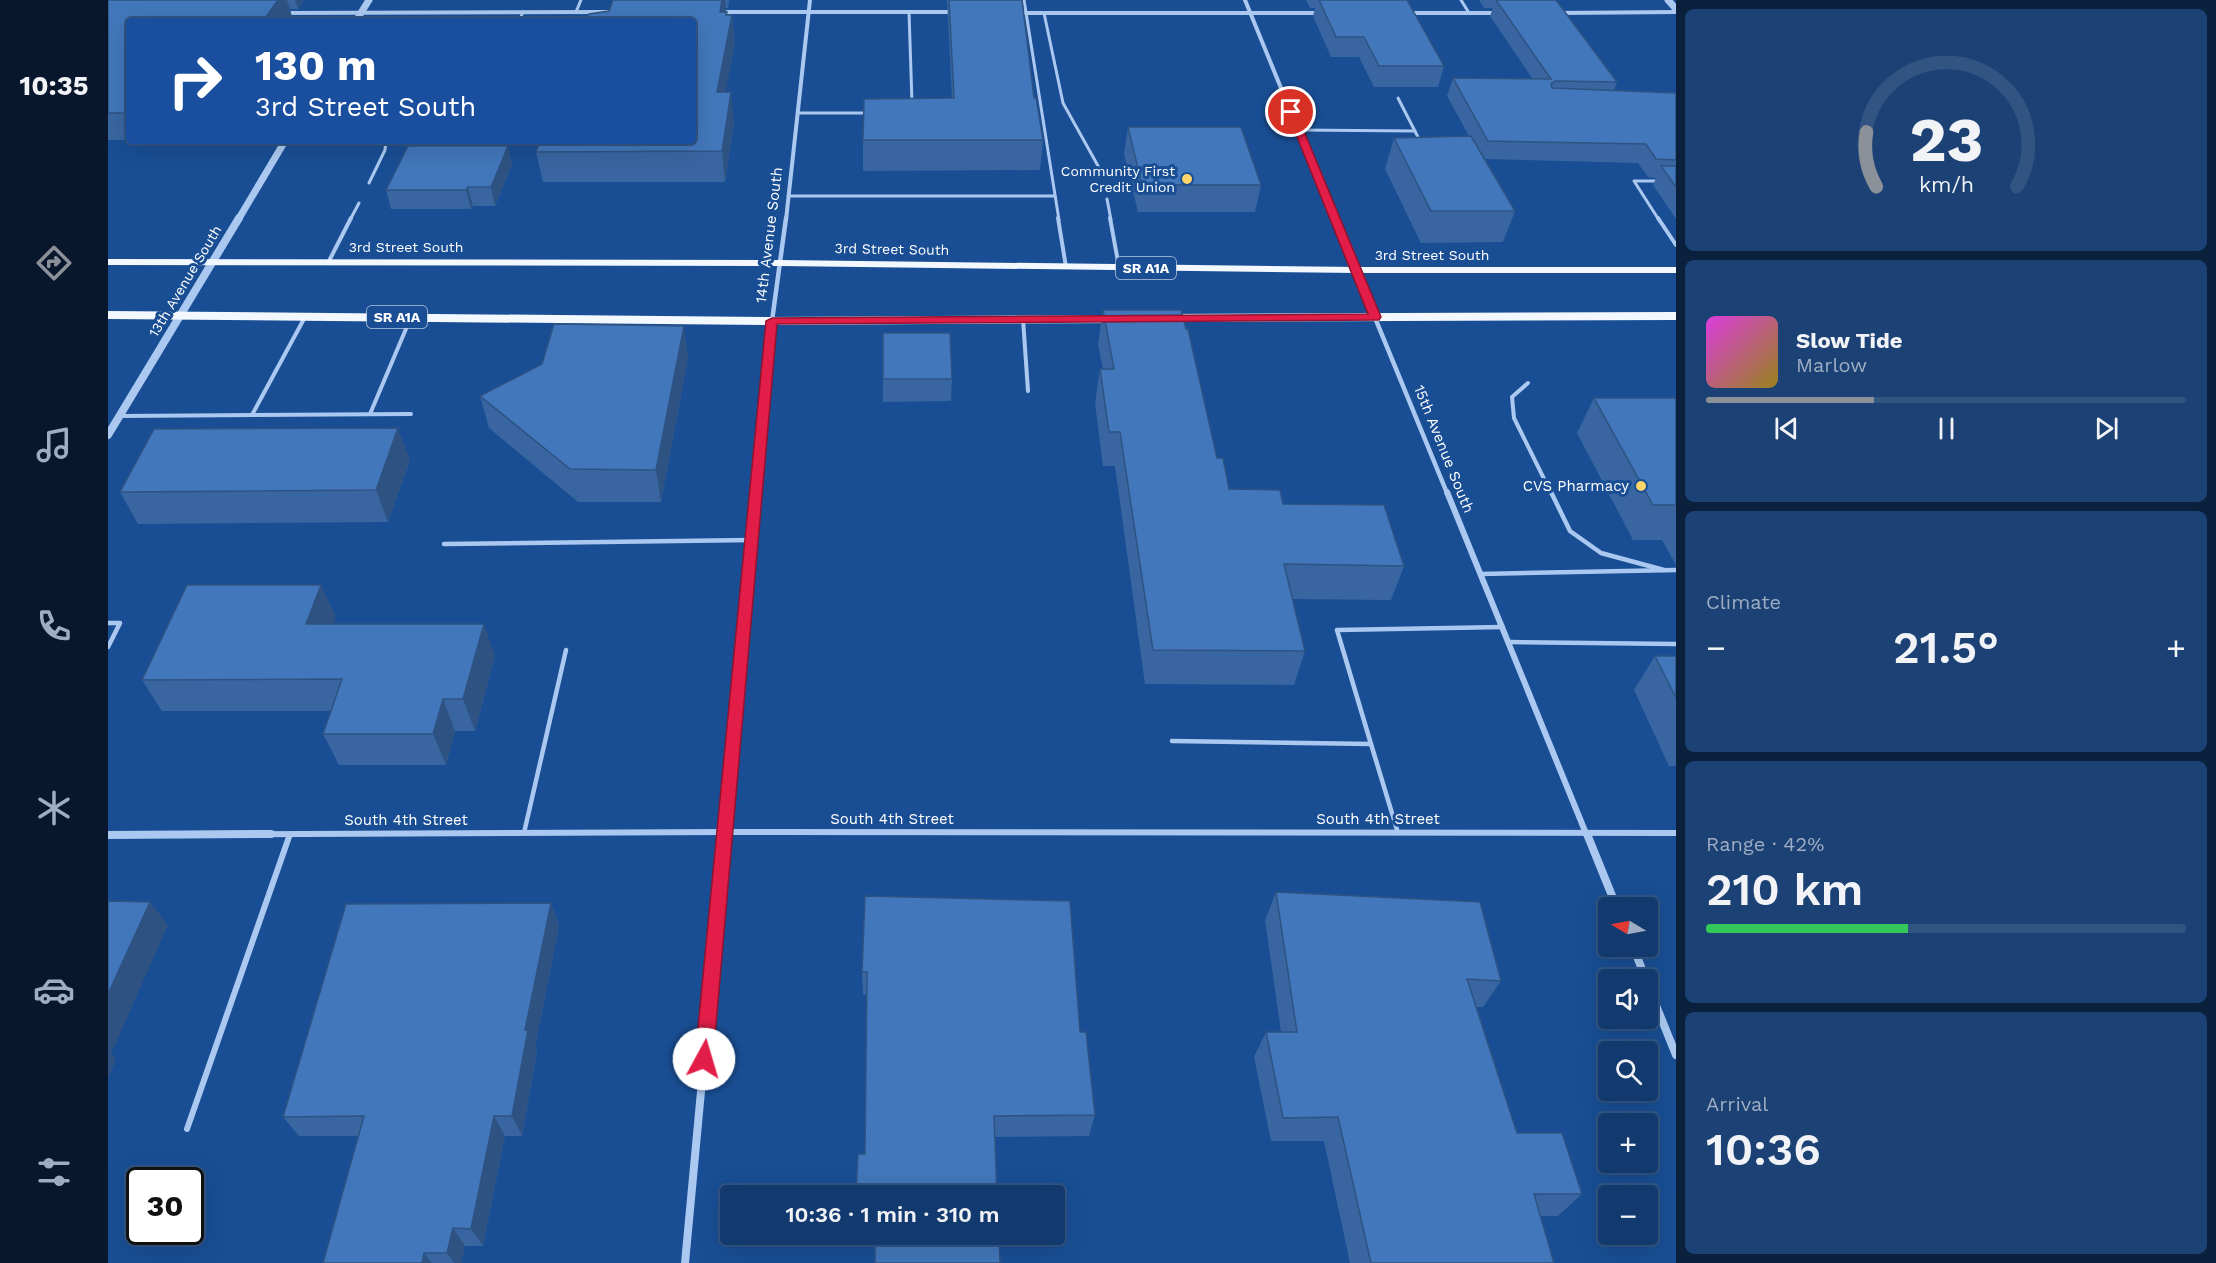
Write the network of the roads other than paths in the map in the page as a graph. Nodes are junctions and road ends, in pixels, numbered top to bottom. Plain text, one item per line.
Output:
1 (369, 0) edge
2 (581, 0) edge
3 (810, 0) edge
4 (1024, 0) edge
5 (1245, 0) edge
6 (1461, 0) edge
7 (1668, 0) edge
8 (1676, 10) edge
9 (362, 12) junction
10 (523, 12) junction
11 (576, 12) junction
12 (611, 12) edge
13 (716, 12) edge
14 (809, 12) junction
15 (909, 12) junction
16 (282, 13) dead end
17 (968, 13) edge
18 (1014, 13) edge
19 (1026, 13) junction
20 (1044, 13) junction
21 (1400, 13) edge
22 (1469, 13) junction
23 (1503, 13) edge
24 (1549, 13) edge
25 (1250, 14) junction
26 (1331, 14) edge
27 (358, 18) edge
28 (520, 18) edge
29 (1398, 98) dead end
30 (798, 113) junction
31 (878, 113) edge
32 (913, 114) edge
33 (1298, 130) junction
34 (1415, 131) junction
35 (283, 144) edge
36 (386, 144) edge
37 (1422, 146) edge
38 (1102, 173) dead end
39 (1665, 182) edge
40 (369, 183) dead end
41 (788, 196) junction
42 (1055, 196) junction
43 (1107, 199) dead end
44 (359, 203) dead end
45 (1676, 245) edge
46 (213, 261) junction
47 (328, 261) junction
48 (108, 262) edge
49 (781, 263) junction
50 (1066, 267) junction
51 (1119, 267) junction
52 (1357, 270) junction
53 (1676, 270) edge
54 (108, 315) edge
55 (181, 315) junction
56 (305, 316) junction
57 (1676, 316) edge
58 (411, 317) junction
59 (1375, 317) junction
60 (1023, 320) junction
61 (772, 321) junction
62 (1528, 383) dead end
63 (1028, 391) dead end
64 (370, 414) junction
65 (411, 414) dead end
66 (252, 415) junction
67 (119, 416) junction
68 (108, 435) edge
69 (752, 540) junction
70 (444, 544) dead end
71 (1664, 570) junction
72 (1676, 570) edge
73 (1480, 574) junction
74 (108, 623) edge
75 (1503, 627) junction
76 (1509, 642) junction
77 (1676, 644) edge
78 (108, 647) edge
79 (566, 650) dead end
80 (1172, 741) dead end
81 (1371, 744) junction
82 (726, 832) junction
83 (1676, 832) edge
84 (524, 833) junction
85 (1398, 833) junction
86 (1588, 833) junction
87 (290, 834) junction
88 (108, 835) edge
89 (1613, 897) edge
90 (1658, 1011) edge
91 (1676, 1055) edge
92 (188, 1130) dead end
93 (685, 1263) edge

1 - 9 street
2 - 11 lane
3 - 14 street, 14th Avenue South
4 - 19 lane
5 - 25 street, 15th Avenue South
6 - 22 lane
7 - 8 street
8 - 24 street
9 - 10 street
9 - 16 street
9 - 27 street
10 - 11 street
10 - 28 lane
11 - 12 street
13 - 14 street
14 - 15 street
14 - 30 street, 14th Avenue South
15 - 17 street
15 - 32 lane
18 - 19 street
19 - 20 street
19 - 42 lane
20 - 25 street
20 - 38 lane
21 - 22 street
22 - 23 street
25 - 26 street
25 - 33 street, 15th Avenue South
29 - 34 lane
30 - 31 lane
30 - 41 street, 14th Avenue South
33 - 34 lane
33 - 52 street, 15th Avenue South
34 - 37 lane
35 - 46 street, 13th Avenue South
36 - 40 lane
39 - 45 lane
41 - 42 lane
41 - 49 street, 14th Avenue South
42 - 50 lane
43 - 51 lane
44 - 47 lane
46 - 47 main road, 3rd Street South / SR A1A
46 - 48 main road, 3rd Street South / SR A1A
46 - 55 street, 13th Avenue South
47 - 49 main road, 3rd Street South / SR A1A
49 - 50 main road, 3rd Street South / SR A1A
49 - 61 street, 14th Avenue South
50 - 51 main road, 3rd Street South / SR A1A
51 - 52 main road, 3rd Street South / SR A1A
52 - 53 main road, 3rd Street South / SR A1A
52 - 59 street, 15th Avenue South
54 - 55 main road, SR A1A
55 - 56 main road, SR A1A
55 - 67 street, 13th Avenue South
56 - 58 main road, SR A1A
56 - 66 lane
57 - 59 main road, SR A1A
58 - 61 main road, SR A1A
58 - 64 lane
59 - 60 main road, SR A1A
59 - 73 street, 15th Avenue South
60 - 61 main road, SR A1A
60 - 63 lane
61 - 69 street, 14th Avenue South
62 - 71 lane
64 - 65 lane
64 - 66 lane
66 - 67 lane
67 - 68 street, 13th Avenue South
69 - 70 lane
69 - 82 street, 14th Avenue South
71 - 72 lane
71 - 73 lane
73 - 75 street, 15th Avenue South
74 - 78 lane
75 - 76 street, 15th Avenue South
75 - 81 lane
76 - 77 lane
76 - 86 street, 15th Avenue South
79 - 84 lane
80 - 81 lane
81 - 85 lane
82 - 84 street, South 4th Street
82 - 85 street, South 4th Street
82 - 93 street, 14th Avenue South
83 - 86 street, South 4th Street
84 - 87 street, South 4th Street
85 - 86 street, South 4th Street
86 - 89 street, 15th Avenue South
87 - 88 street, South 4th Street
87 - 92 lane
90 - 91 street

